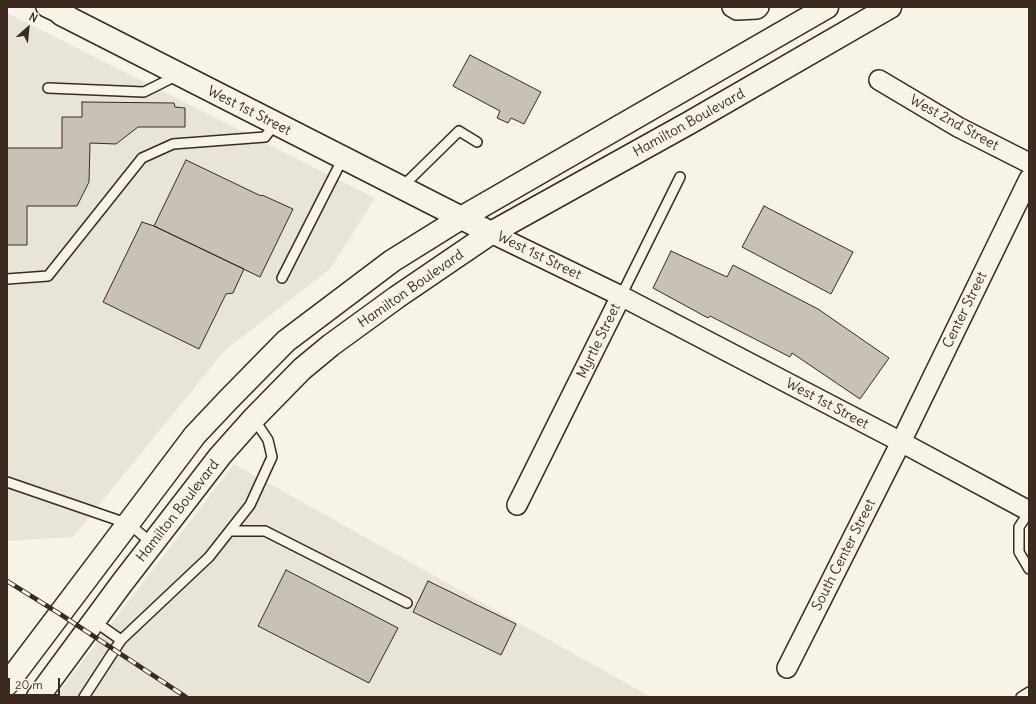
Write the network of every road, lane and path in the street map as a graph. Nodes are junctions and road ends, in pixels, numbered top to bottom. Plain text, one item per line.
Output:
1 (732, 7) edge
2 (827, 7) edge
3 (890, 7) edge
4 (758, 8) edge
5 (57, 10) edge
6 (179, 75) junction
7 (879, 80) dead end
8 (48, 88) dead end
9 (275, 124) junction
10 (477, 142) dead end
11 (343, 158) junction
12 (1029, 163) edge
13 (680, 178) dead end
14 (1029, 179) edge
15 (401, 188) junction
16 (461, 218) junction
17 (491, 233) junction
18 (282, 278) dead end
19 (7, 279) edge
20 (621, 296) junction
21 (253, 419) junction
22 (901, 442) junction
23 (7, 482) edge
24 (517, 505) dead end
25 (1029, 511) edge
26 (129, 524) junction
27 (230, 531) junction
28 (153, 544) junction
29 (1029, 569) edge
30 (408, 603) dead end
31 (94, 622) junction
32 (121, 640) junction
33 (787, 668) dead end
34 (7, 684) edge
35 (1029, 692) edge
36 (38, 697) edge
37 (84, 697) edge
38 (1021, 697) edge

1 - 4 street
2 - 16 main road
3 - 17 main road, Hamilton Boulevard
5 - 6 main road, West 1st Street
6 - 8 lane
6 - 9 main road, West 1st Street
7 - 12 street, West 2nd Street
9 - 11 main road, West 1st Street
9 - 19 lane
10 - 15 lane
11 - 15 main road, West 1st Street
11 - 18 lane
13 - 20 lane, Myrtle Street
14 - 22 street, Center Street
15 - 16 main road, West 1st Street
16 - 17 main road, West 1st Street
16 - 26 main road
17 - 20 street, West 1st Street
17 - 21 main road, Hamilton Boulevard
20 - 22 street, West 1st Street
20 - 24 street, Myrtle Street
21 - 27 lane
21 - 28 main road, Hamilton Boulevard
22 - 25 street, West 1st Street
22 - 33 street, South Center Street
23 - 26 lane
25 - 29 lane
26 - 28 lane
26 - 34 main road
27 - 30 lane
27 - 32 lane
28 - 31 main road, Hamilton Boulevard
31 - 32 lane
31 - 36 main road, Hamilton Boulevard
32 - 37 lane
35 - 38 lane

